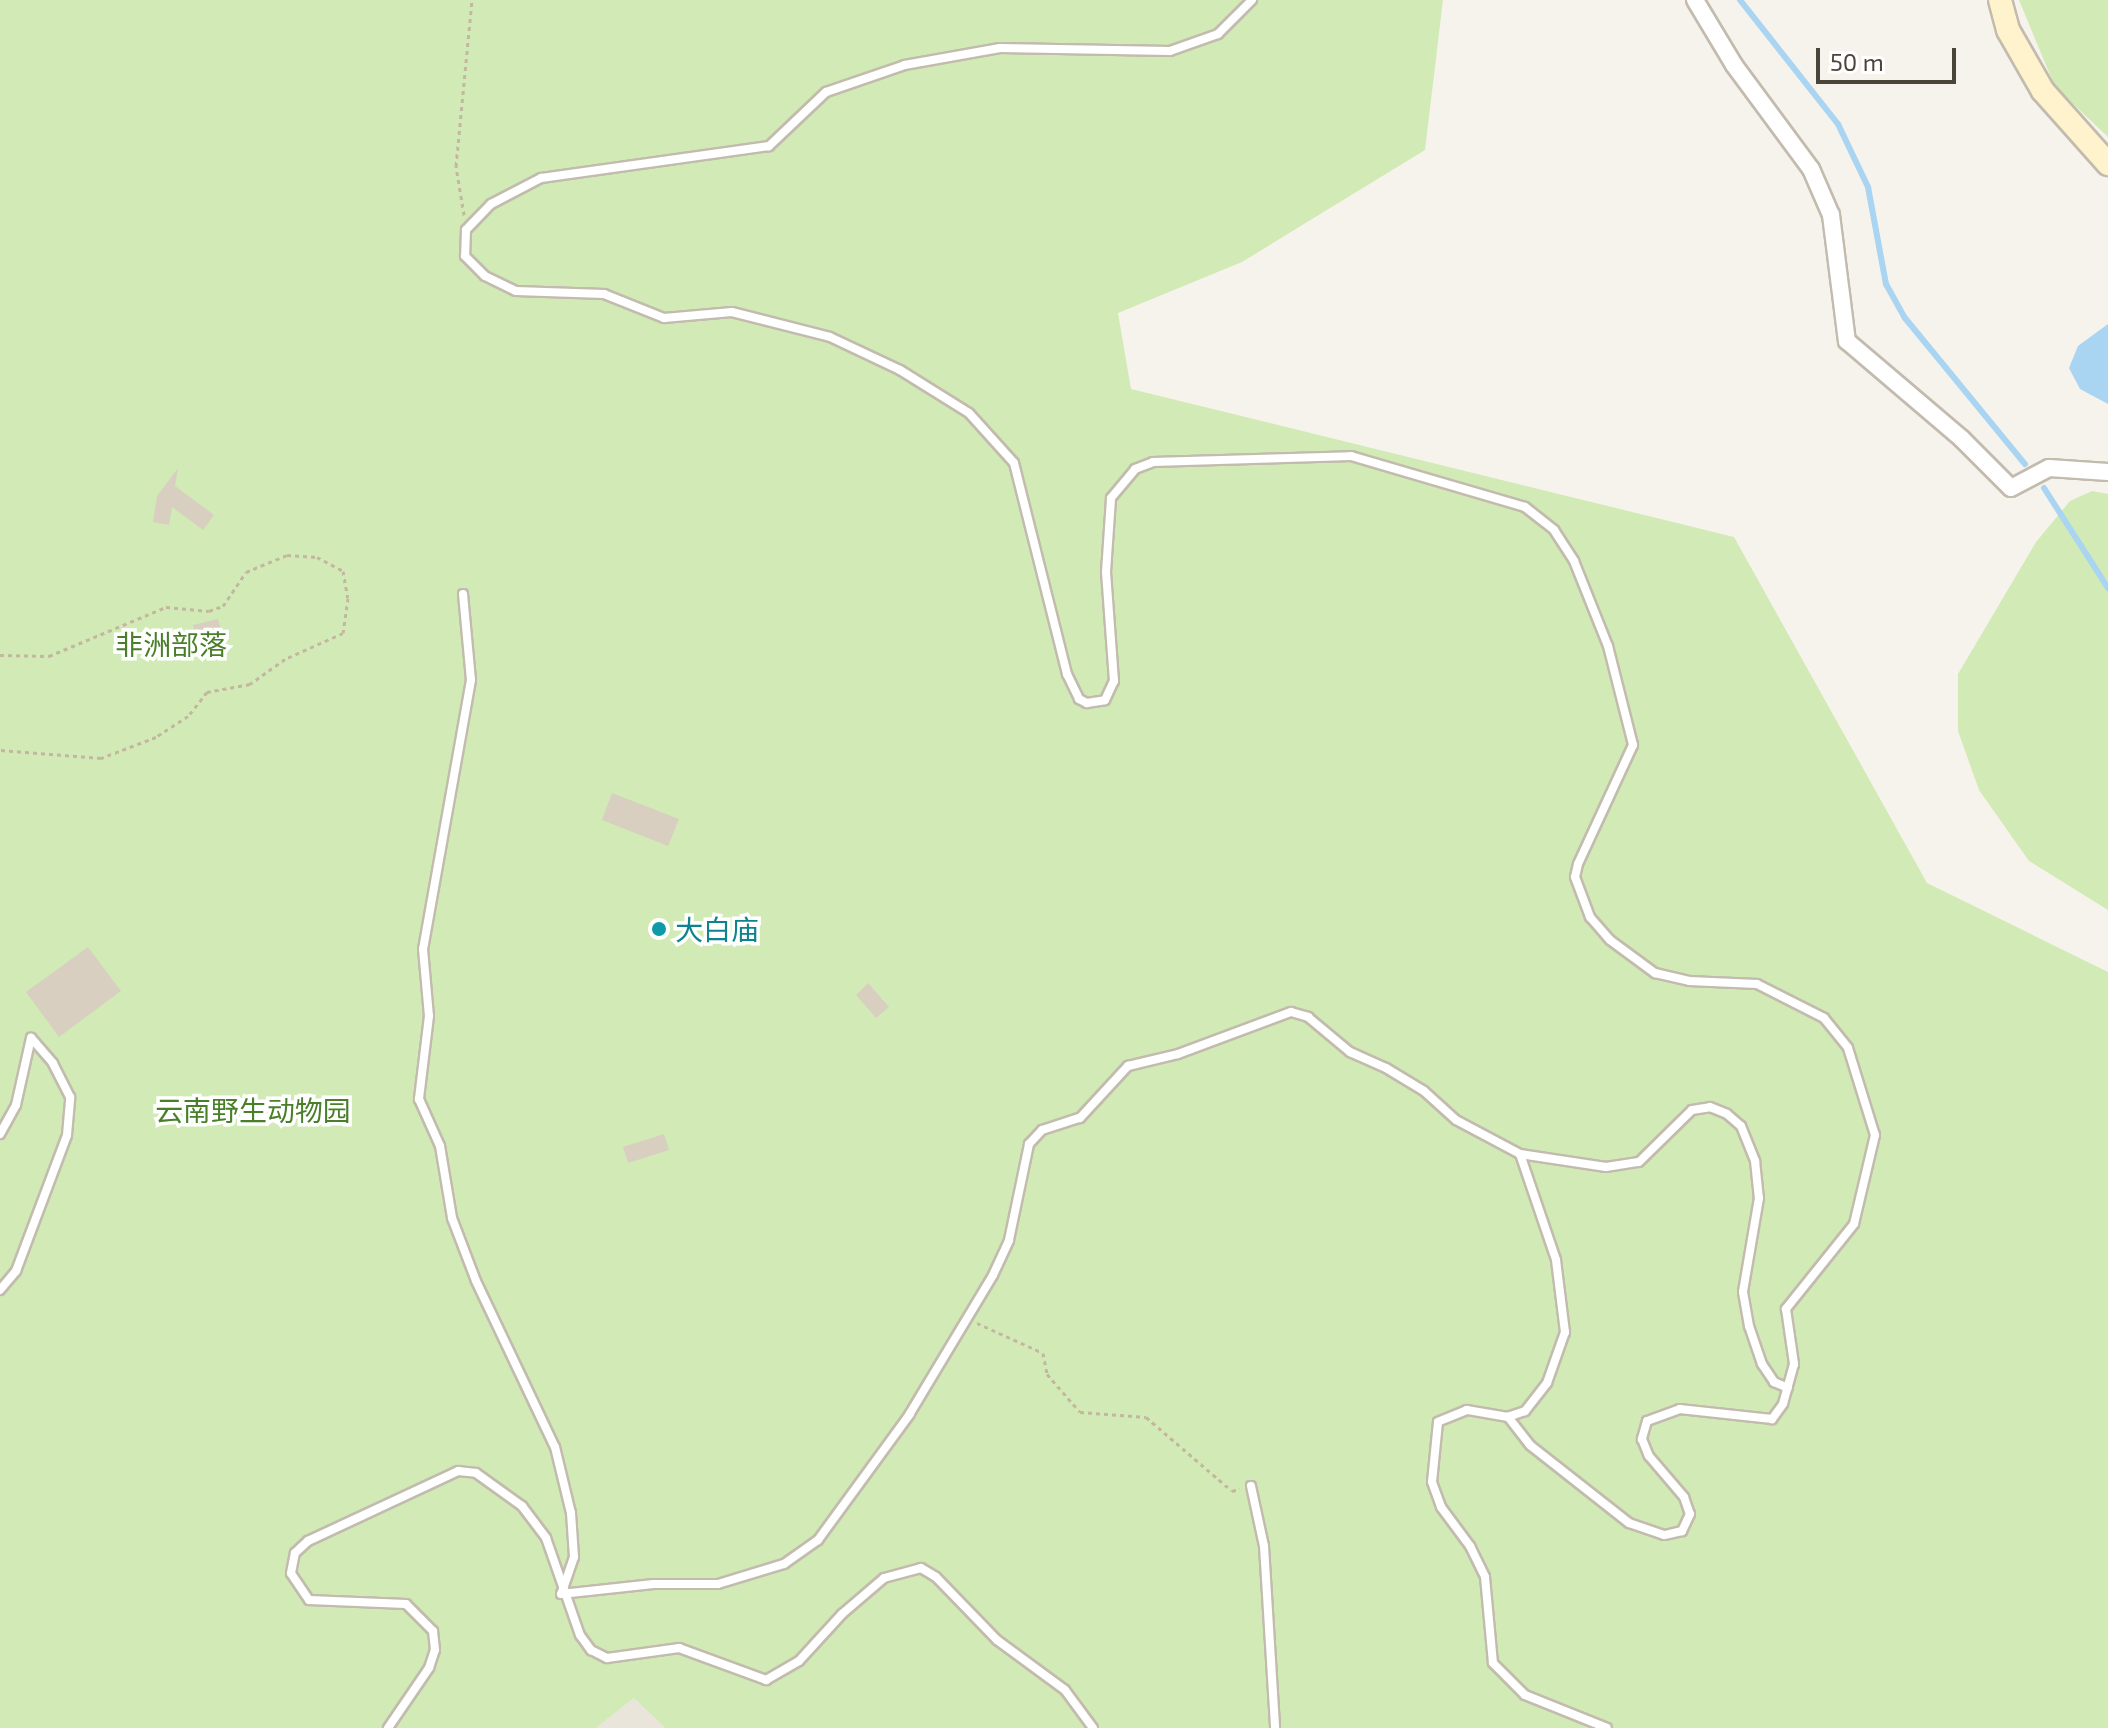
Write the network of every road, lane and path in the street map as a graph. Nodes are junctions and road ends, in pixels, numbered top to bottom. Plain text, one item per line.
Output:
1 (472, 0) edge
2 (1252, 0) edge
3 (1695, 0) edge
4 (2000, 0) edge
5 (2108, 164) edge
6 (466, 230) junction
7 (2108, 472) edge
8 (463, 594) dead end
9 (0, 655) edge
10 (0, 750) edge
11 (0, 1134) edge
12 (1520, 1154) junction
13 (0, 1290) edge
14 (967, 1319) junction
15 (1788, 1388) junction
16 (1508, 1417) junction
17 (1251, 1486) joint
18 (561, 1594) junction
19 (388, 1728) edge
20 (1093, 1728) edge
21 (1275, 1728) edge
22 (1607, 1728) edge

1 - 6 path
2 - 6 lane
3 - 7 street
4 - 5 main road
6 - 15 lane
8 - 18 lane
9 - 10 path
11 - 13 lane
12 - 14 lane
12 - 15 lane
12 - 16 lane
14 - 17 path
14 - 18 lane
15 - 16 lane
16 - 22 lane
17 - 21 lane
18 - 19 lane
18 - 20 lane

